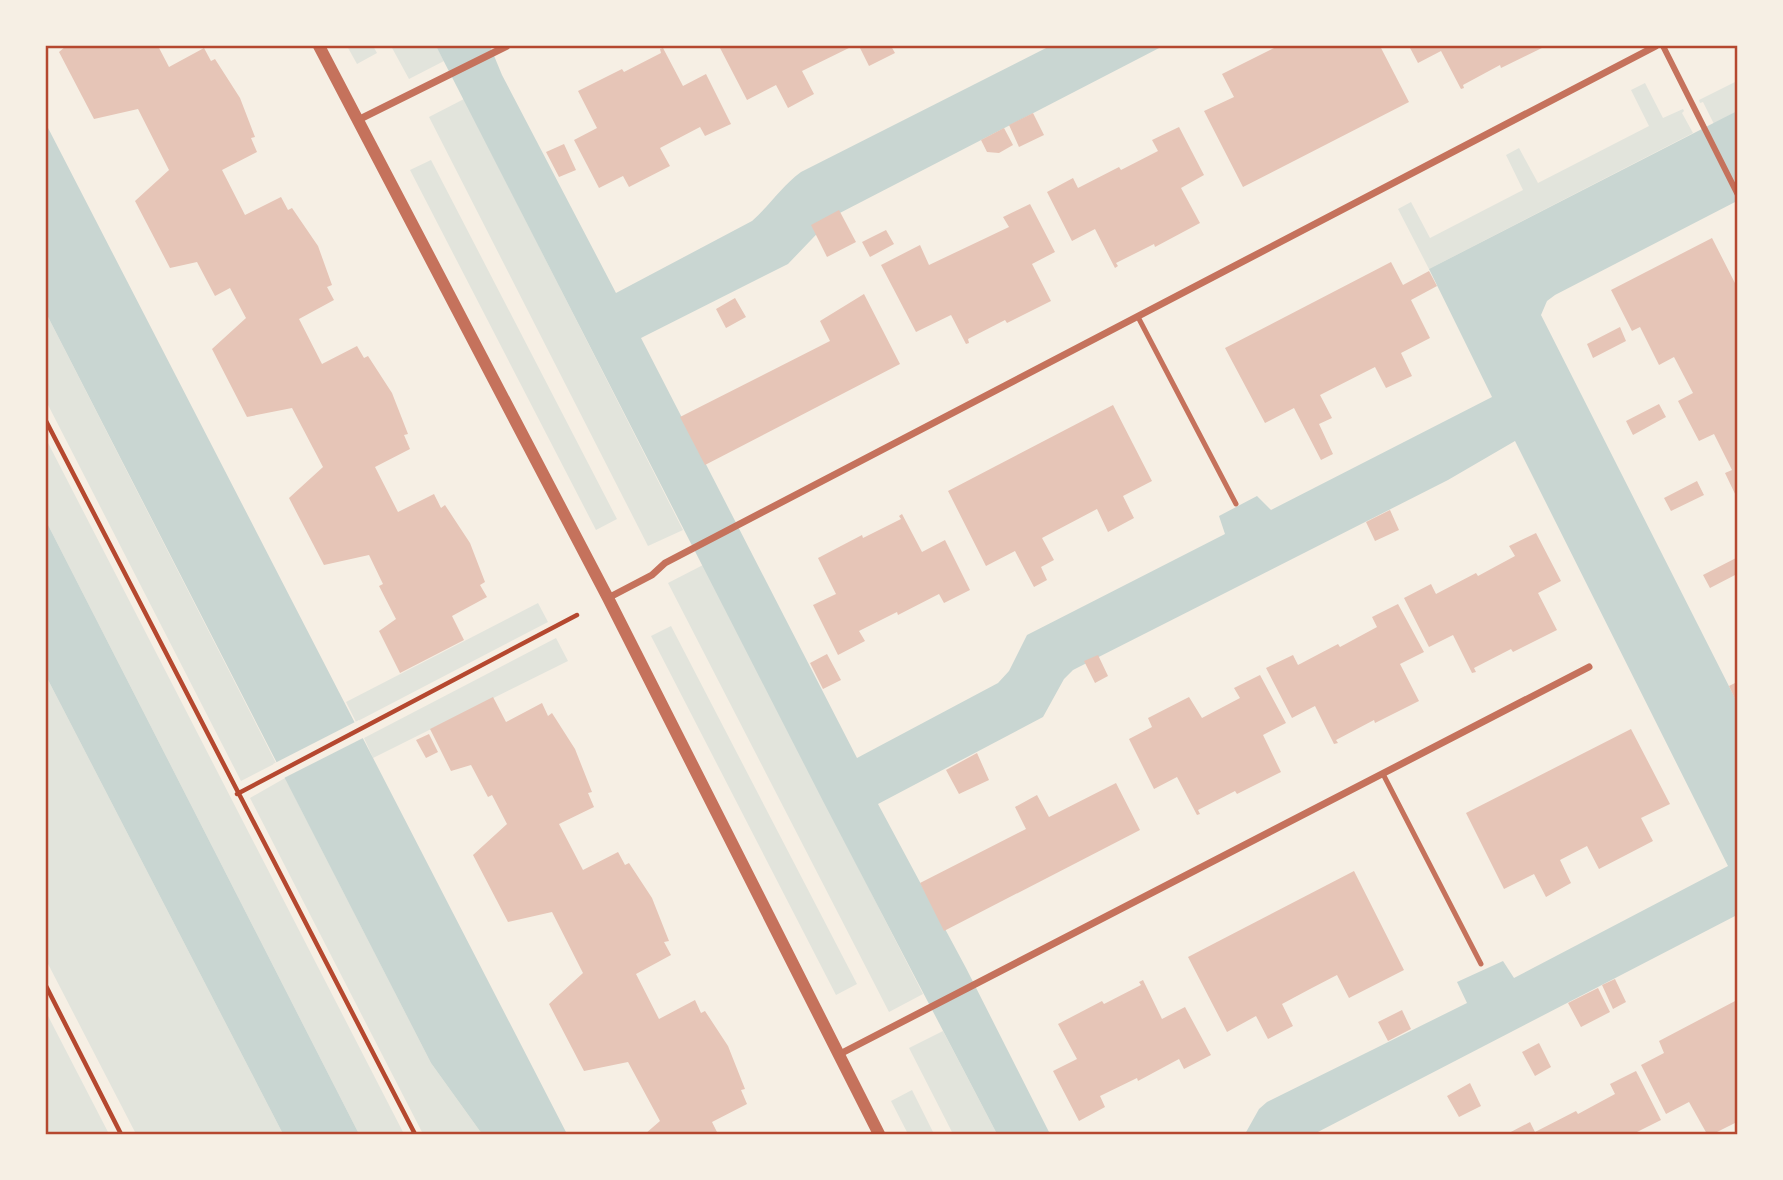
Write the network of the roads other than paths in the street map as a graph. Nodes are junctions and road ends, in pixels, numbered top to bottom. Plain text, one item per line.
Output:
1 (319, 46) edge
2 (507, 46) edge
3 (1657, 46) edge
4 (1663, 46) edge
5 (358, 120) junction
6 (1738, 195) edge
7 (1138, 317) junction
8 (1236, 504) dead end
9 (608, 598) junction
10 (1589, 667) dead end
11 (1383, 774) junction
12 (1481, 964) dead end
13 (838, 1055) junction
14 (879, 1135) edge

1 - 5 street
2 - 5 street
3 - 7 street
4 - 6 street
5 - 9 street
7 - 8 lane
7 - 9 street
9 - 13 street
10 - 11 street
11 - 12 lane
11 - 13 street
13 - 14 street

